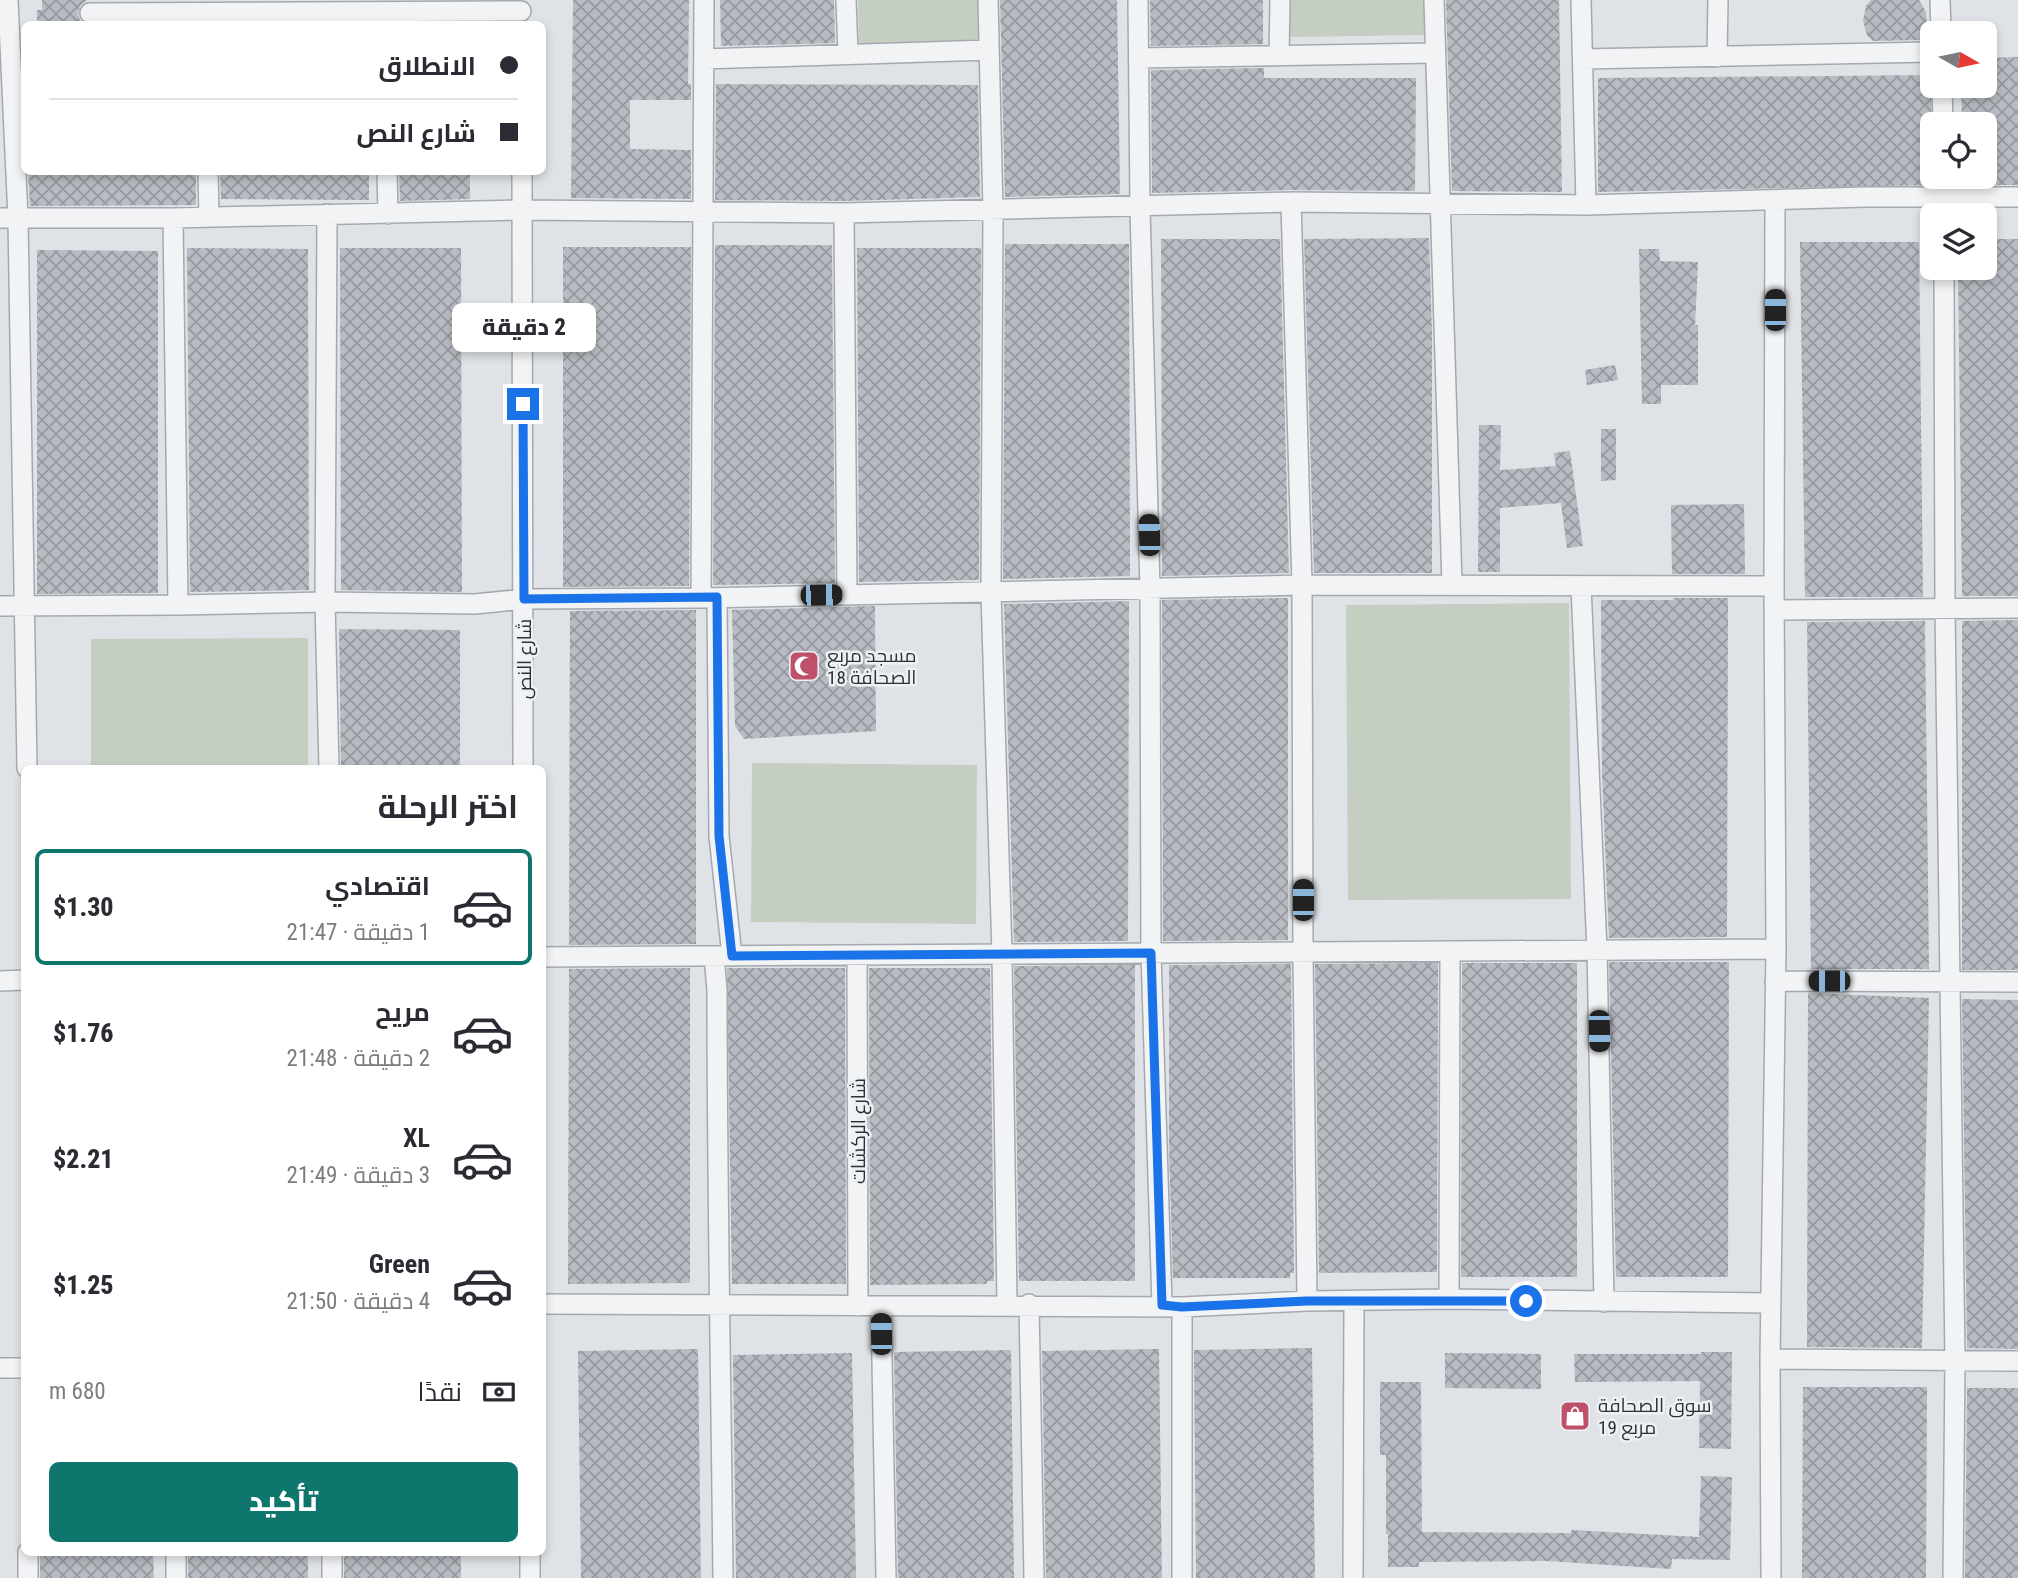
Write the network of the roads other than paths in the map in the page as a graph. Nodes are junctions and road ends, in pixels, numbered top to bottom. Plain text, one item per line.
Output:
1 (8, 0) edge
2 (704, 0) edge
3 (846, 0) edge
4 (988, 0) edge
5 (1138, 0) edge
6 (1280, 0) edge
7 (1434, 0) edge
8 (1581, 0) edge
9 (1718, 0) edge
10 (1940, 0) edge
11 (270, 12) edge
12 (521, 12) edge
13 (92, 13) edge
14 (387, 18) edge
15 (1941, 21) edge
16 (989, 50) junction
17 (1920, 52) edge
18 (848, 53) junction
19 (1434, 53) junction
20 (1279, 56) junction
21 (1717, 57) junction
22 (1139, 58) junction
23 (704, 59) junction
24 (1583, 59) junction
25 (19, 120) edge
26 (208, 175) edge
27 (387, 175) edge
28 (522, 175) edge
29 (2018, 198) edge
30 (1775, 200) junction
31 (1292, 202) junction
32 (1977, 203) edge
33 (1920, 204) edge
34 (1439, 205) junction
35 (1587, 205) junction
36 (1140, 207) junction
37 (522, 210) junction
38 (705, 211) junction
39 (993, 211) junction
40 (844, 213) junction
41 (327, 214) junction
42 (388, 214) junction
43 (209, 216) junction
44 (9, 218) edge
45 (173, 218) junction
46 (1944, 280) edge
47 (1452, 584) junction
48 (1303, 585) junction
49 (1581, 586) junction
50 (1774, 586) junction
51 (1150, 589) junction
52 (991, 593) junction
53 (847, 595) junction
54 (709, 598) junction
55 (524, 599) junction
56 (325, 601) junction
57 (178, 605) junction
58 (0, 606) edge
59 (23, 606) junction
60 (1945, 608) junction
61 (2018, 608) edge
62 (1774, 610) junction
63 (27, 765) edge
64 (329, 765) edge
65 (523, 765) edge
66 (1776, 949) junction
67 (1597, 950) junction
68 (1450, 951) junction
69 (1303, 952) junction
70 (1151, 953) junction
71 (1002, 954) junction
72 (857, 955) junction
73 (723, 956) junction
74 (546, 957) edge
75 (0, 981) edge
76 (21, 981) edge
77 (1775, 981) junction
78 (1949, 982) junction
79 (2018, 982) edge
80 (1449, 1299) junction
81 (1307, 1301) junction
82 (1354, 1302) junction
83 (1604, 1302) junction
84 (1770, 1303) junction
85 (546, 1304) edge
86 (1029, 1304) junction
87 (1007, 1305) junction
88 (1162, 1305) junction
89 (721, 1306) junction
90 (858, 1306) junction
91 (881, 1306) junction
92 (1182, 1307) junction
93 (1770, 1359) junction
94 (1955, 1360) junction
95 (2018, 1361) edge
96 (0, 1368) edge
97 (21, 1368) edge
98 (28, 1556) edge
99 (176, 1556) edge
100 (332, 1556) edge
101 (530, 1556) edge
102 (28, 1578) edge
103 (176, 1578) edge
104 (332, 1578) edge
105 (530, 1578) edge
106 (723, 1578) edge
107 (886, 1578) edge
108 (1034, 1578) edge
109 (1182, 1578) edge
110 (1353, 1578) edge
111 (1771, 1578) edge
112 (1953, 1578) edge

1 - 25 street
2 - 23 street
3 - 18 street
4 - 16 street
5 - 22 street
6 - 20 street
7 - 19 street
8 - 24 street
9 - 21 street
10 - 15 street
11 - 13 street
11 - 14 street
12 - 14 street
16 - 18 street
16 - 39 street
17 - 21 street
18 - 23 street
19 - 20 street
19 - 34 street
20 - 22 street
21 - 24 street
22 - 36 street
23 - 38 street
24 - 35 street
25 - 44 street
26 - 43 street
27 - 42 street
28 - 37 street, شارع النص
29 - 32 street
30 - 33 street
30 - 35 street
30 - 50 street
31 - 34 street
31 - 36 street
31 - 48 street
34 - 35 street
34 - 47 street
36 - 39 street
36 - 51 street
37 - 38 street
37 - 42 street
37 - 55 street, شارع النص
38 - 40 street
38 - 54 street
39 - 40 street
39 - 52 street
40 - 53 street
41 - 42 street
41 - 43 street
41 - 56 street
43 - 45 street
44 - 45 street
44 - 59 street
45 - 57 street
46 - 60 street
47 - 48 street
47 - 49 street
48 - 51 street
48 - 69 street
49 - 50 street
49 - 67 street
50 - 62 street
51 - 52 street
51 - 70 street
52 - 53 street
52 - 71 street
53 - 54 street
54 - 55 street
54 - 73 street
55 - 56 street
55 - 65 street, شارع النص
56 - 57 street
56 - 64 street
57 - 59 street
58 - 59 street
59 - 63 street
60 - 61 street
60 - 62 street
60 - 78 street
62 - 66 street
66 - 67 street
66 - 77 street
67 - 68 street
67 - 83 street
68 - 69 street
68 - 80 street
69 - 70 street
69 - 81 street
70 - 71 street
70 - 88 street
71 - 72 street
71 - 87 street
72 - 73 street
72 - 90 street, شارع الركشات
73 - 74 street
73 - 89 street
75 - 76 street
77 - 78 street
77 - 84 street
78 - 79 street
78 - 94 street
80 - 82 street
80 - 83 street
81 - 82 street
81 - 92 street
82 - 110 street
83 - 84 street
84 - 93 street
85 - 89 street
86 - 87 street
86 - 88 street
86 - 108 street
87 - 91 street
88 - 92 street
89 - 90 street
89 - 106 street
90 - 91 street
91 - 107 street
92 - 109 street
93 - 94 street
93 - 111 street
94 - 95 street
94 - 112 street
96 - 97 street
98 - 102 street
99 - 103 street
100 - 104 street
101 - 105 street

